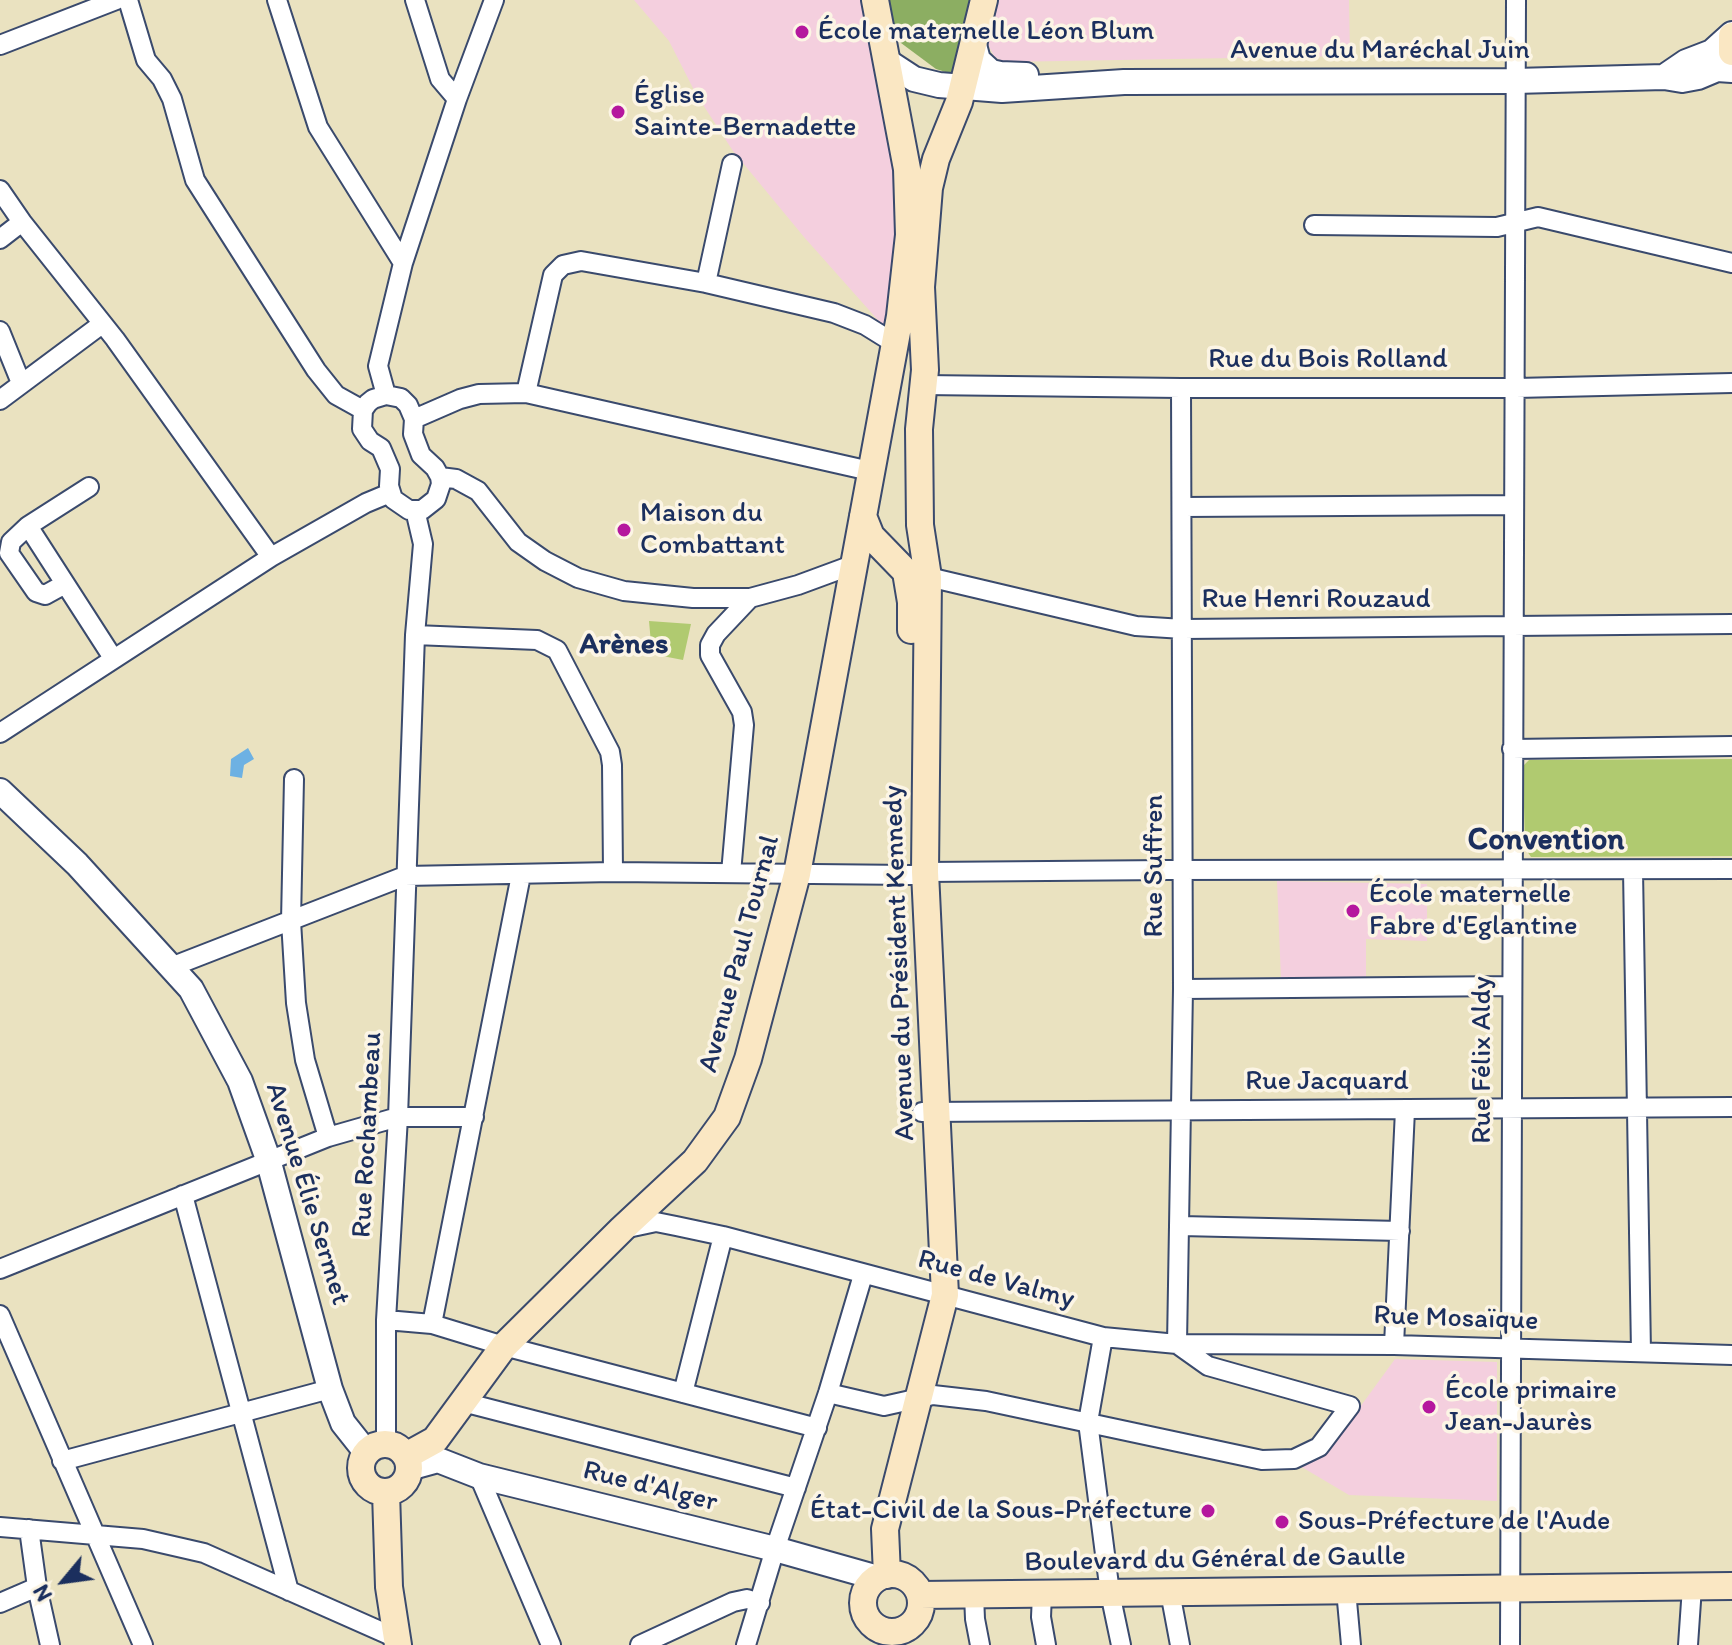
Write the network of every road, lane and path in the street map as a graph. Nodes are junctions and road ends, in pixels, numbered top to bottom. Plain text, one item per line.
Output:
1 (116, 0) edge
2 (128, 0) edge
3 (277, 0) edge
4 (415, 0) edge
5 (494, 0) edge
6 (875, 0) edge
7 (984, 0) edge
8 (1516, 0) edge
9 (1732, 35) edge
10 (973, 41) junction
11 (0, 45) edge
12 (1732, 52) edge
13 (888, 62) junction
14 (1732, 70) edge
15 (1664, 77) junction
16 (1515, 81) junction
17 (1095, 83) junction
18 (964, 87) junction
19 (457, 99) junction
20 (732, 164) dead end
21 (0, 190) edge
22 (22, 222) junction
23 (1515, 224) junction
24 (1314, 225) dead end
25 (0, 239) edge
26 (403, 263) junction
27 (1732, 263) edge
28 (706, 283) junction
29 (102, 324) junction
30 (0, 331) edge
31 (894, 343) junction
32 (21, 383) junction
33 (1732, 383) edge
34 (923, 385) junction
35 (1181, 388) junction
36 (1516, 388) junction
37 (526, 393) junction
38 (386, 395) junction
39 (0, 400) edge
40 (363, 410) junction
41 (414, 419) junction
42 (870, 471) junction
43 (440, 477) junction
44 (89, 487) dead end
45 (390, 493) junction
46 (1514, 505) junction
47 (1182, 507) junction
48 (415, 510) junction
49 (863, 516) junction
50 (920, 525) junction
51 (28, 526) junction
52 (882, 549) junction
53 (271, 557) junction
54 (855, 564) junction
55 (917, 574) junction
56 (65, 584) junction
57 (750, 598) junction
58 (1732, 624) edge
59 (1513, 627) junction
60 (1183, 629) junction
61 (415, 635) junction
62 (113, 658) junction
63 (0, 733) edge
64 (1732, 746) edge
65 (1512, 749) junction
66 (294, 779) dead end
67 (0, 791) edge
68 (1512, 868) junction
69 (1732, 869) edge
70 (1183, 870) junction
71 (1633, 870) junction
72 (613, 872) junction
73 (731, 873) junction
74 (919, 873) junction
75 (797, 874) junction
76 (521, 875) junction
77 (405, 876) junction
78 (291, 921) junction
79 (171, 967) junction
80 (1511, 986) junction
81 (1183, 989) junction
82 (1732, 1107) edge
83 (1636, 1108) junction
84 (1512, 1109) junction
85 (1405, 1110) junction
86 (1182, 1111) junction
87 (929, 1112) junction
88 (398, 1117) junction
89 (474, 1117) junction
90 (328, 1137) junction
91 (268, 1159) junction
92 (183, 1195) junction
93 (1181, 1226) junction
94 (622, 1229) junction
95 (1400, 1231) junction
96 (723, 1236) junction
97 (0, 1269) edge
98 (863, 1275) junction
99 (939, 1294) junction
100 (0, 1315) edge
101 (386, 1320) junction
102 (432, 1324) junction
103 (1103, 1337) junction
104 (1177, 1344) junction
105 (1394, 1345) junction
106 (504, 1346) junction
107 (1511, 1349) junction
108 (1641, 1352) junction
109 (1732, 1355) edge
110 (330, 1389) junction
111 (683, 1393) junction
112 (828, 1393) junction
113 (921, 1397) junction
114 (463, 1402) junction
115 (241, 1411) junction
116 (1088, 1422) junction
117 (817, 1428) junction
118 (392, 1455) junction
119 (62, 1461) junction
120 (479, 1476) junction
121 (796, 1488) junction
122 (386, 1492) junction
123 (0, 1527) edge
124 (29, 1529) junction
125 (95, 1535) junction
126 (775, 1549) junction
127 (883, 1576) junction
128 (1732, 1586) edge
129 (37, 1587) junction
130 (1692, 1587) junction
131 (1511, 1588) junction
132 (1346, 1590) junction
133 (289, 1591) junction
134 (1170, 1592) junction
135 (1110, 1593) junction
136 (1042, 1594) junction
137 (920, 1595) junction
138 (974, 1595) junction
139 (0, 1603) edge
140 (760, 1603) junction
141 (872, 1636) edge
142 (397, 1642) edge
143 (50, 1645) edge
144 (143, 1645) edge
145 (551, 1645) edge
146 (640, 1645) edge
147 (746, 1645) edge
148 (980, 1645) edge
149 (1046, 1645) edge
150 (1121, 1645) edge
151 (1180, 1645) edge
152 (1351, 1645) edge
153 (1510, 1645) edge
154 (1688, 1645) edge

1 - 11 street
2 - 40 street
3 - 26 street
4 - 19 street
5 - 19 street
6 - 13 main road, Avenue Paul Tournal
7 - 10 main road, Avenue du Président Kennedy
8 - 16 street, Rue Félix Aldy
9 - 12 main road
9 - 15 street
10 - 17 street, Avenue du Maréchal Juin
10 - 18 main road, Avenue du Président Kennedy
13 - 18 street, Avenue du Maréchal Juin
13 - 31 main road, Avenue Paul Tournal
14 - 15 street, Avenue du Maréchal Juin
15 - 16 street, Avenue du Maréchal Juin
16 - 17 street, Avenue du Maréchal Juin
16 - 23 street, Rue Félix Aldy
17 - 18 street, Avenue du Maréchal Juin
18 - 34 main road, Avenue du Président Kennedy
19 - 26 street
20 - 28 street
21 - 22 street
22 - 25 street
22 - 29 street
23 - 24 street
23 - 27 street
23 - 36 street, Rue Félix Aldy
26 - 38 street
28 - 31 street
28 - 37 street
29 - 32 street
29 - 53 street
30 - 32 street
31 - 42 main road, Avenue Paul Tournal
32 - 39 street
33 - 36 street, Rue du Bois Rolland
34 - 35 street, Rue du Bois Rolland
34 - 50 main road, Avenue du Président Kennedy
35 - 36 street, Rue du Bois Rolland
35 - 47 street, Rue Suffren
36 - 46 street, Rue Félix Aldy
37 - 41 street
37 - 42 street
38 - 40 street
38 - 41 street
40 - 45 street
41 - 43 street
42 - 49 main road, Avenue Paul Tournal
43 - 48 street
43 - 57 street
44 - 51 street
45 - 48 street
45 - 53 street
46 - 47 street
46 - 59 street, Rue Félix Aldy
47 - 60 street, Rue Suffren
48 - 61 street, Rue Rochambeau
49 - 52 main road
49 - 54 main road, Avenue Paul Tournal
50 - 52 main road
50 - 55 main road, Avenue du Président Kennedy
51 - 56 street
51 - 56 street
52 - 55 main road
53 - 62 street
54 - 57 street
54 - 75 main road, Avenue Paul Tournal
55 - 60 street, Rue Henri Rouzaud
55 - 74 main road, Avenue du Président Kennedy
56 - 62 street
57 - 73 street
58 - 59 street, Rue Henri Rouzaud
59 - 60 street, Rue Henri Rouzaud
59 - 65 street, Rue Félix Aldy
60 - 70 street, Rue Suffren
61 - 72 street
61 - 77 street, Rue Rochambeau
62 - 63 street
64 - 65 street
65 - 68 street, Rue Félix Aldy
66 - 78 street
67 - 79 street, Avenue Élie Sermet
68 - 70 street
68 - 71 street
68 - 80 street, Rue Félix Aldy
69 - 71 street
70 - 74 street
70 - 81 street, Rue Suffren
71 - 83 street
72 - 73 street
72 - 76 street
73 - 75 street
74 - 75 street
74 - 87 main road, Avenue du Président Kennedy
75 - 94 main road, Avenue Paul Tournal
76 - 77 street
76 - 89 street
77 - 78 street
77 - 88 street, Rue Rochambeau
78 - 79 street
78 - 90 street
79 - 91 street, Avenue Élie Sermet
80 - 81 street
80 - 84 street, Rue Félix Aldy
81 - 86 street, Rue Suffren
82 - 83 street, Rue Jacquard
83 - 84 street, Rue Jacquard
83 - 108 street
84 - 85 street, Rue Jacquard
84 - 107 street, Rue Félix Aldy
85 - 86 street, Rue Jacquard
85 - 95 street
86 - 87 street, Rue Jacquard
86 - 93 street, Rue Suffren
87 - 99 main road, Avenue du Président Kennedy
88 - 89 street
88 - 90 street
88 - 101 street, Rue Rochambeau
89 - 102 street
90 - 91 street
91 - 92 street
91 - 110 street, Avenue Élie Sermet
92 - 97 street
92 - 115 street
93 - 95 street
93 - 104 street, Rue Suffren
94 - 96 street, Rue de Valmy
94 - 106 main road, Avenue Paul Tournal
95 - 105 street
96 - 98 street, Rue de Valmy
96 - 111 street
98 - 99 street, Rue de Valmy
98 - 112 street
99 - 103 street, Rue de Valmy
99 - 113 main road, Avenue du Président Kennedy
100 - 119 street
101 - 102 street
101 - 118 street, Rue Rochambeau
102 - 106 street
103 - 104 street, Rue de Valmy
103 - 116 street
104 - 105 street, Rue Mosaïque
104 - 116 street, Rue de Valmy
105 - 107 street, Rue Mosaïque
106 - 111 street
106 - 114 main road, Avenue Paul Tournal
107 - 108 street, Rue Mosaïque
107 - 131 street, Rue Félix Aldy
108 - 109 street, Rue Mosaïque
110 - 115 street
110 - 118 street, Avenue Élie Sermet
111 - 117 street
112 - 113 street
112 - 117 street
113 - 116 street
113 - 127 main road, Avenue du Président Kennedy
114 - 118 main road, Avenue Paul Tournal
114 - 121 street
115 - 119 street
115 - 133 street
116 - 135 street
117 - 121 street
118 - 120 street, Rue d'Alger
118 - 122 main road, Avenue Paul Tournal
118 - 122 main road
119 - 125 street
120 - 126 street, Rue d'Alger
120 - 145 street
121 - 126 street
122 - 142 main road
123 - 124 street
124 - 125 street
124 - 129 street
125 - 133 street
125 - 144 street
126 - 127 street, Rue d'Alger
126 - 140 street
127 - 137 main road
127 - 141 main road
128 - 130 main road, Boulevard du Général de Gaulle
129 - 139 street
129 - 143 street
130 - 131 main road, Boulevard du Général de Gaulle
130 - 154 street
131 - 132 main road, Boulevard du Général de Gaulle
131 - 153 street, Rue Félix Aldy
132 - 134 main road, Boulevard du Général de Gaulle
132 - 152 street
133 - 142 street
134 - 135 main road, Boulevard du Général de Gaulle
134 - 151 street
135 - 136 main road, Boulevard du Général de Gaulle
135 - 150 street
136 - 138 main road, Boulevard du Général de Gaulle
136 - 149 street
137 - 138 main road, Boulevard du Général de Gaulle
137 - 141 main road
138 - 148 street
140 - 146 street
140 - 147 street

